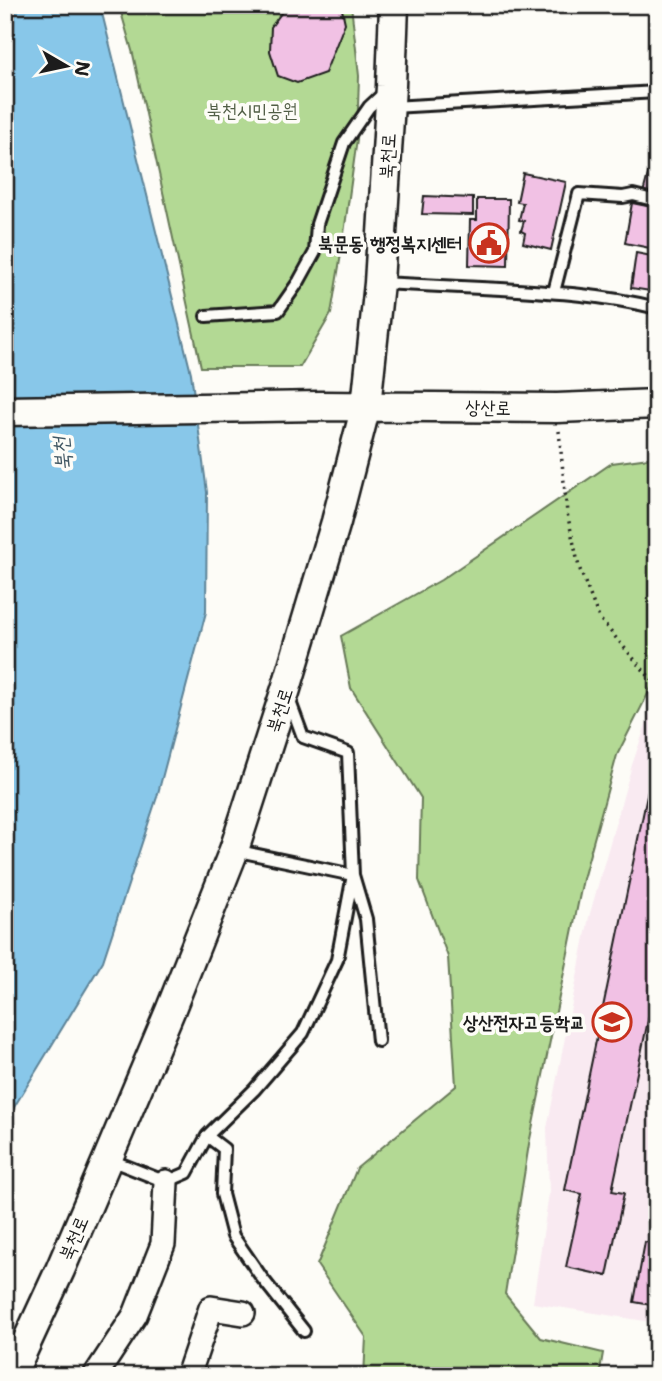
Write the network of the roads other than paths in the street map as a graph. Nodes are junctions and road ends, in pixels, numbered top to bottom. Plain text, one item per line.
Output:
1 (394, 5) edge
2 (657, 92) edge
3 (390, 96) junction
4 (657, 201) edge
5 (379, 283) junction
6 (554, 292) junction
7 (657, 307) edge
8 (206, 316) dead end
9 (657, 404) edge
10 (366, 406) junction
11 (5, 411) edge
12 (286, 689) junction
13 (234, 850) junction
14 (354, 875) junction
15 (378, 1041) dead end
16 (207, 1136) junction
17 (108, 1158) junction
18 (166, 1182) junction
19 (243, 1313) dead end
20 (304, 1331) dead end
21 (10, 1376) edge
22 (94, 1376) edge
23 (188, 1376) edge

1 - 3 street, 북천로
2 - 3 lane
3 - 5 street, 북천로
3 - 8 lane
4 - 6 lane
5 - 6 lane
5 - 10 street, 북천로
6 - 7 lane
9 - 10 street, 상산로
10 - 11 street, 상산로
10 - 12 street, 북천로
12 - 13 street, 북천로
12 - 14 lane
13 - 14 lane
13 - 17 street, 북천로
14 - 15 lane
14 - 16 lane
16 - 18 lane
16 - 20 lane
17 - 18 lane
17 - 21 street, 북천로
18 - 22 street
19 - 23 street

